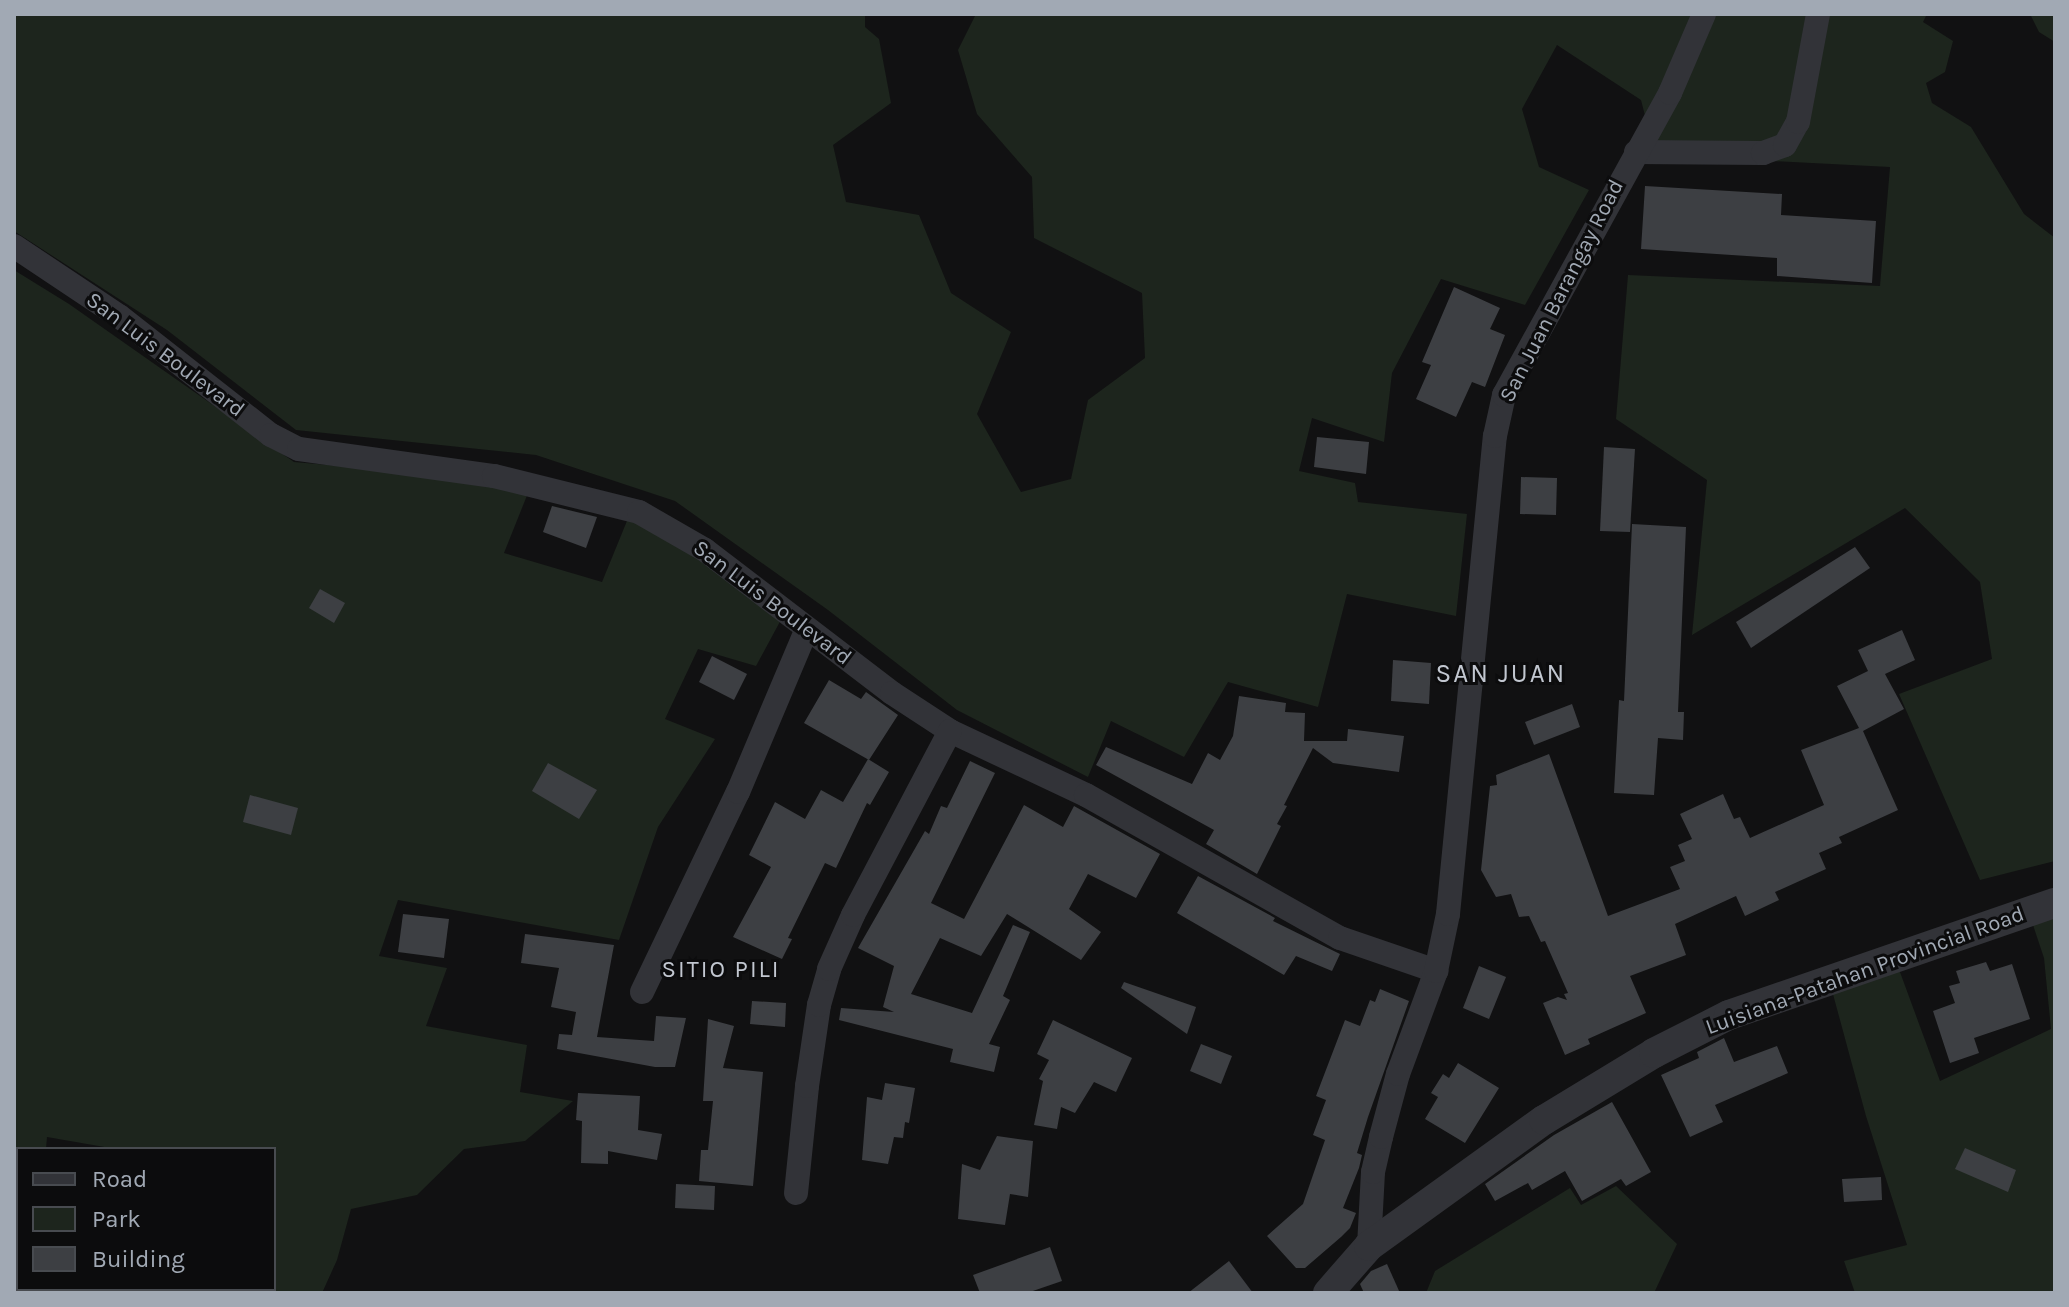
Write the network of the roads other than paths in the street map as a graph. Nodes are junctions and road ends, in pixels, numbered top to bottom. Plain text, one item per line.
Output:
1 (1704, 14) edge
2 (1818, 14) edge
3 (1636, 152) junction
4 (14, 246) edge
5 (807, 629) junction
6 (950, 731) junction
7 (2055, 903) edge
8 (1436, 971) junction
9 (642, 992) dead end
10 (796, 1193) dead end
11 (1369, 1246) junction
12 (1328, 1293) edge

1 - 3 street, San Juan Barangay Road
2 - 3 street
3 - 8 street, San Juan Barangay Road
4 - 5 street, San Luis Boulevard
5 - 6 street, San Luis Boulevard
5 - 9 street
6 - 8 street, San Luis Boulevard
6 - 10 street
7 - 11 street, Luisiana-Patahan Provincial Road
8 - 11 street, San Juan Barangay Road
11 - 12 street, Luisiana-Patahan Provincial Road

